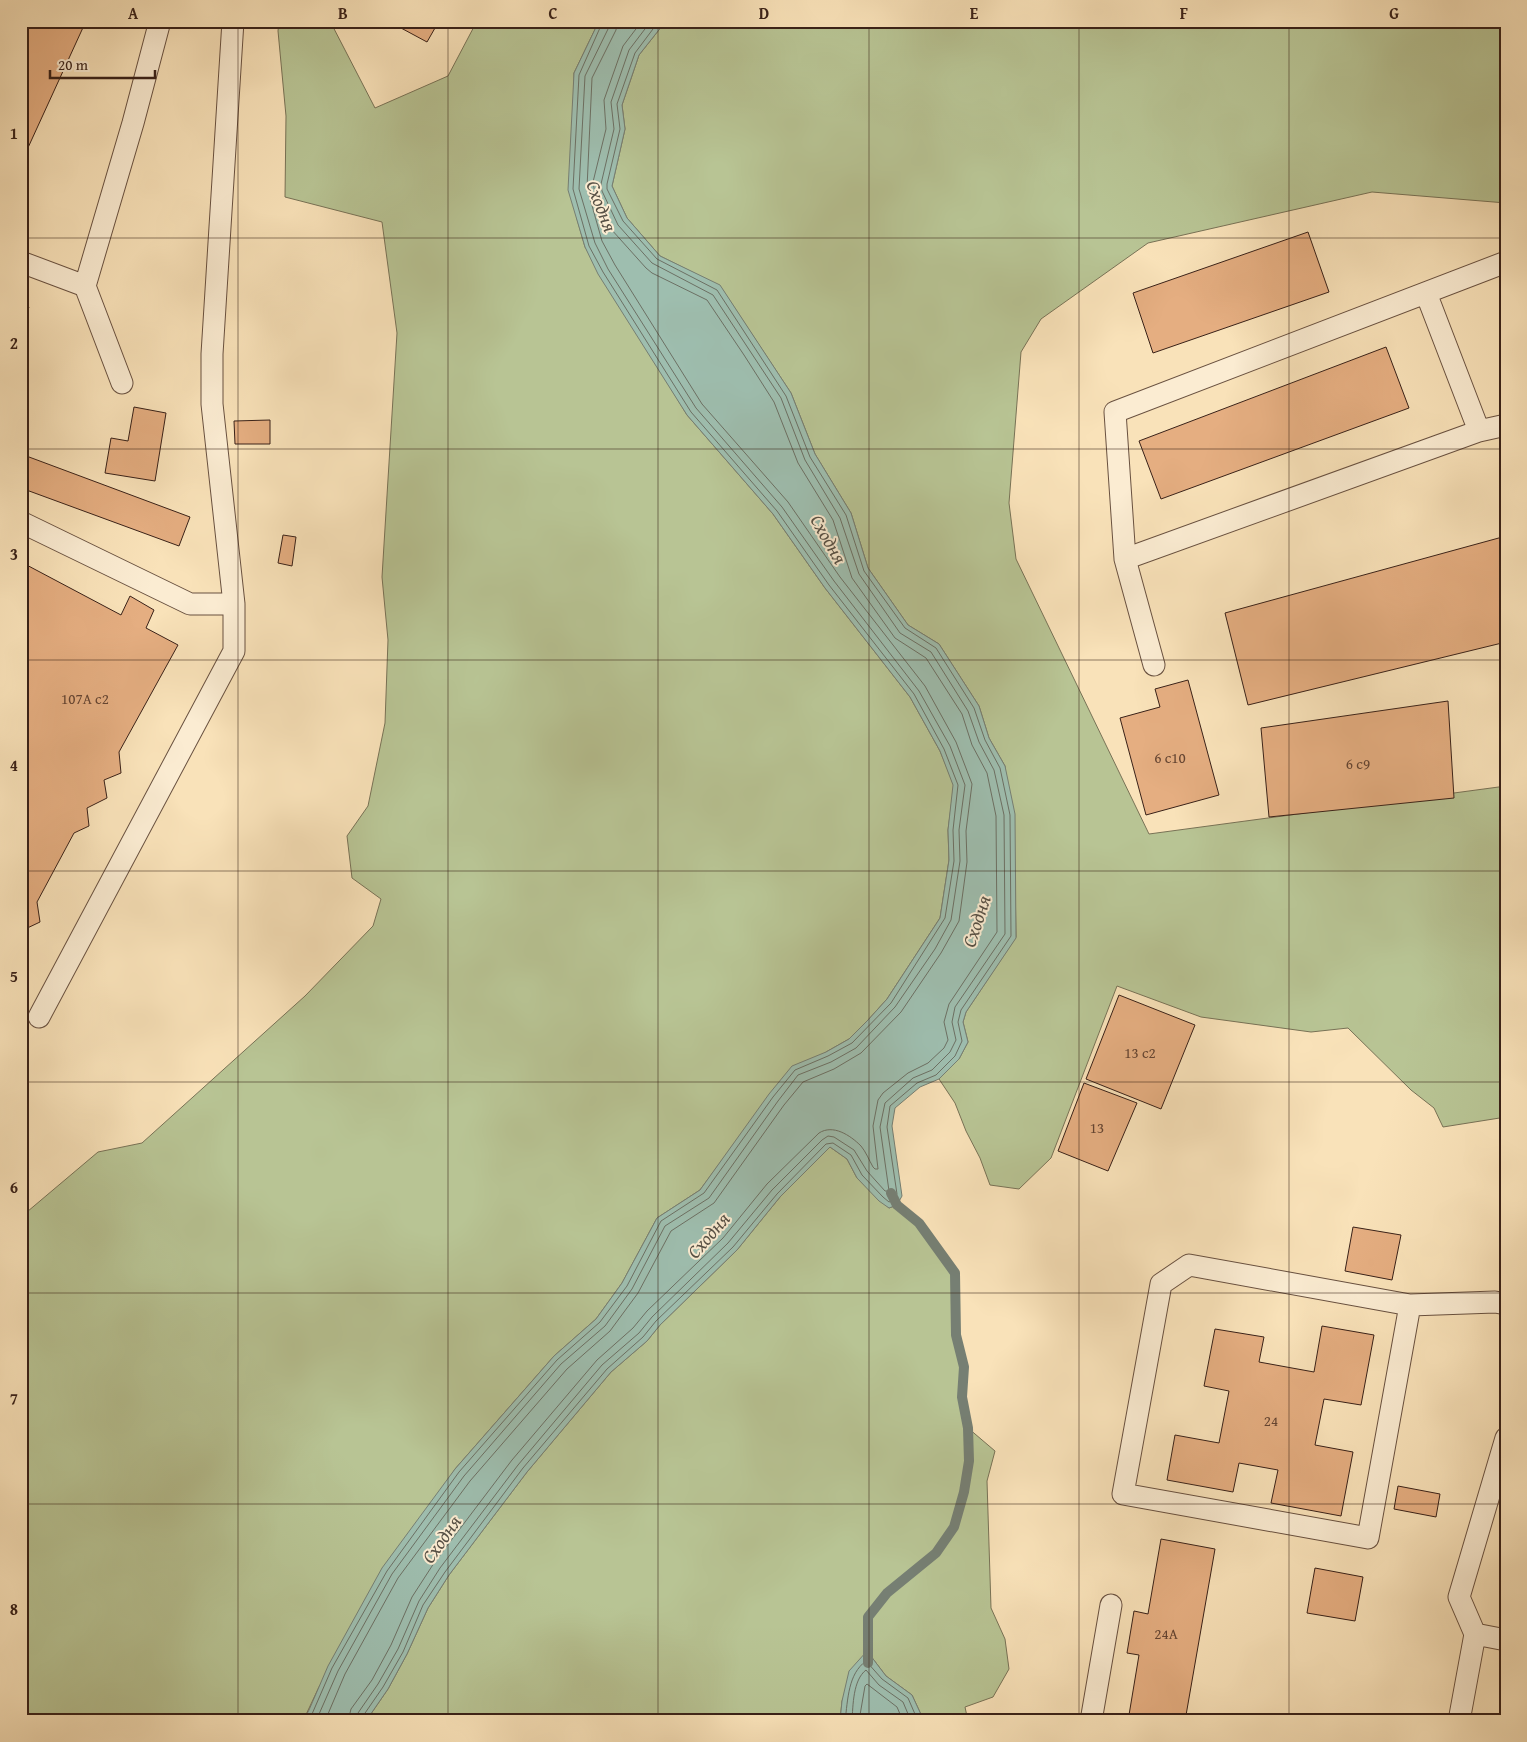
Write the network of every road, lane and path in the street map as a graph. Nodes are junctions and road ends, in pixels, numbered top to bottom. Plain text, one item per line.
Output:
1 (160, 21) edge
2 (234, 21) edge
3 (21, 262) edge
4 (1506, 262) edge
5 (85, 286) junction
6 (1426, 293) junction
7 (122, 382) dead end
8 (1506, 425) edge
9 (1479, 431) junction
10 (21, 522) edge
11 (1125, 559) junction
12 (234, 604) junction
13 (1154, 665) dead end
14 (39, 1017) dead end
15 (1506, 1304) edge
16 (1410, 1305) junction
17 (1506, 1438) edge
18 (1111, 1605) dead end
19 (1475, 1634) junction
20 (1506, 1640) edge
21 (1091, 1721) edge
22 (1458, 1721) edge

1 - 5 lane
2 - 12 lane
3 - 5 lane
4 - 6 lane
5 - 7 lane
6 - 9 lane
6 - 11 lane
8 - 9 lane
9 - 11 lane
10 - 12 lane
11 - 13 lane
12 - 14 lane
15 - 16 lane
16 - 16 lane
17 - 19 lane
18 - 21 lane
19 - 20 lane
19 - 22 lane

